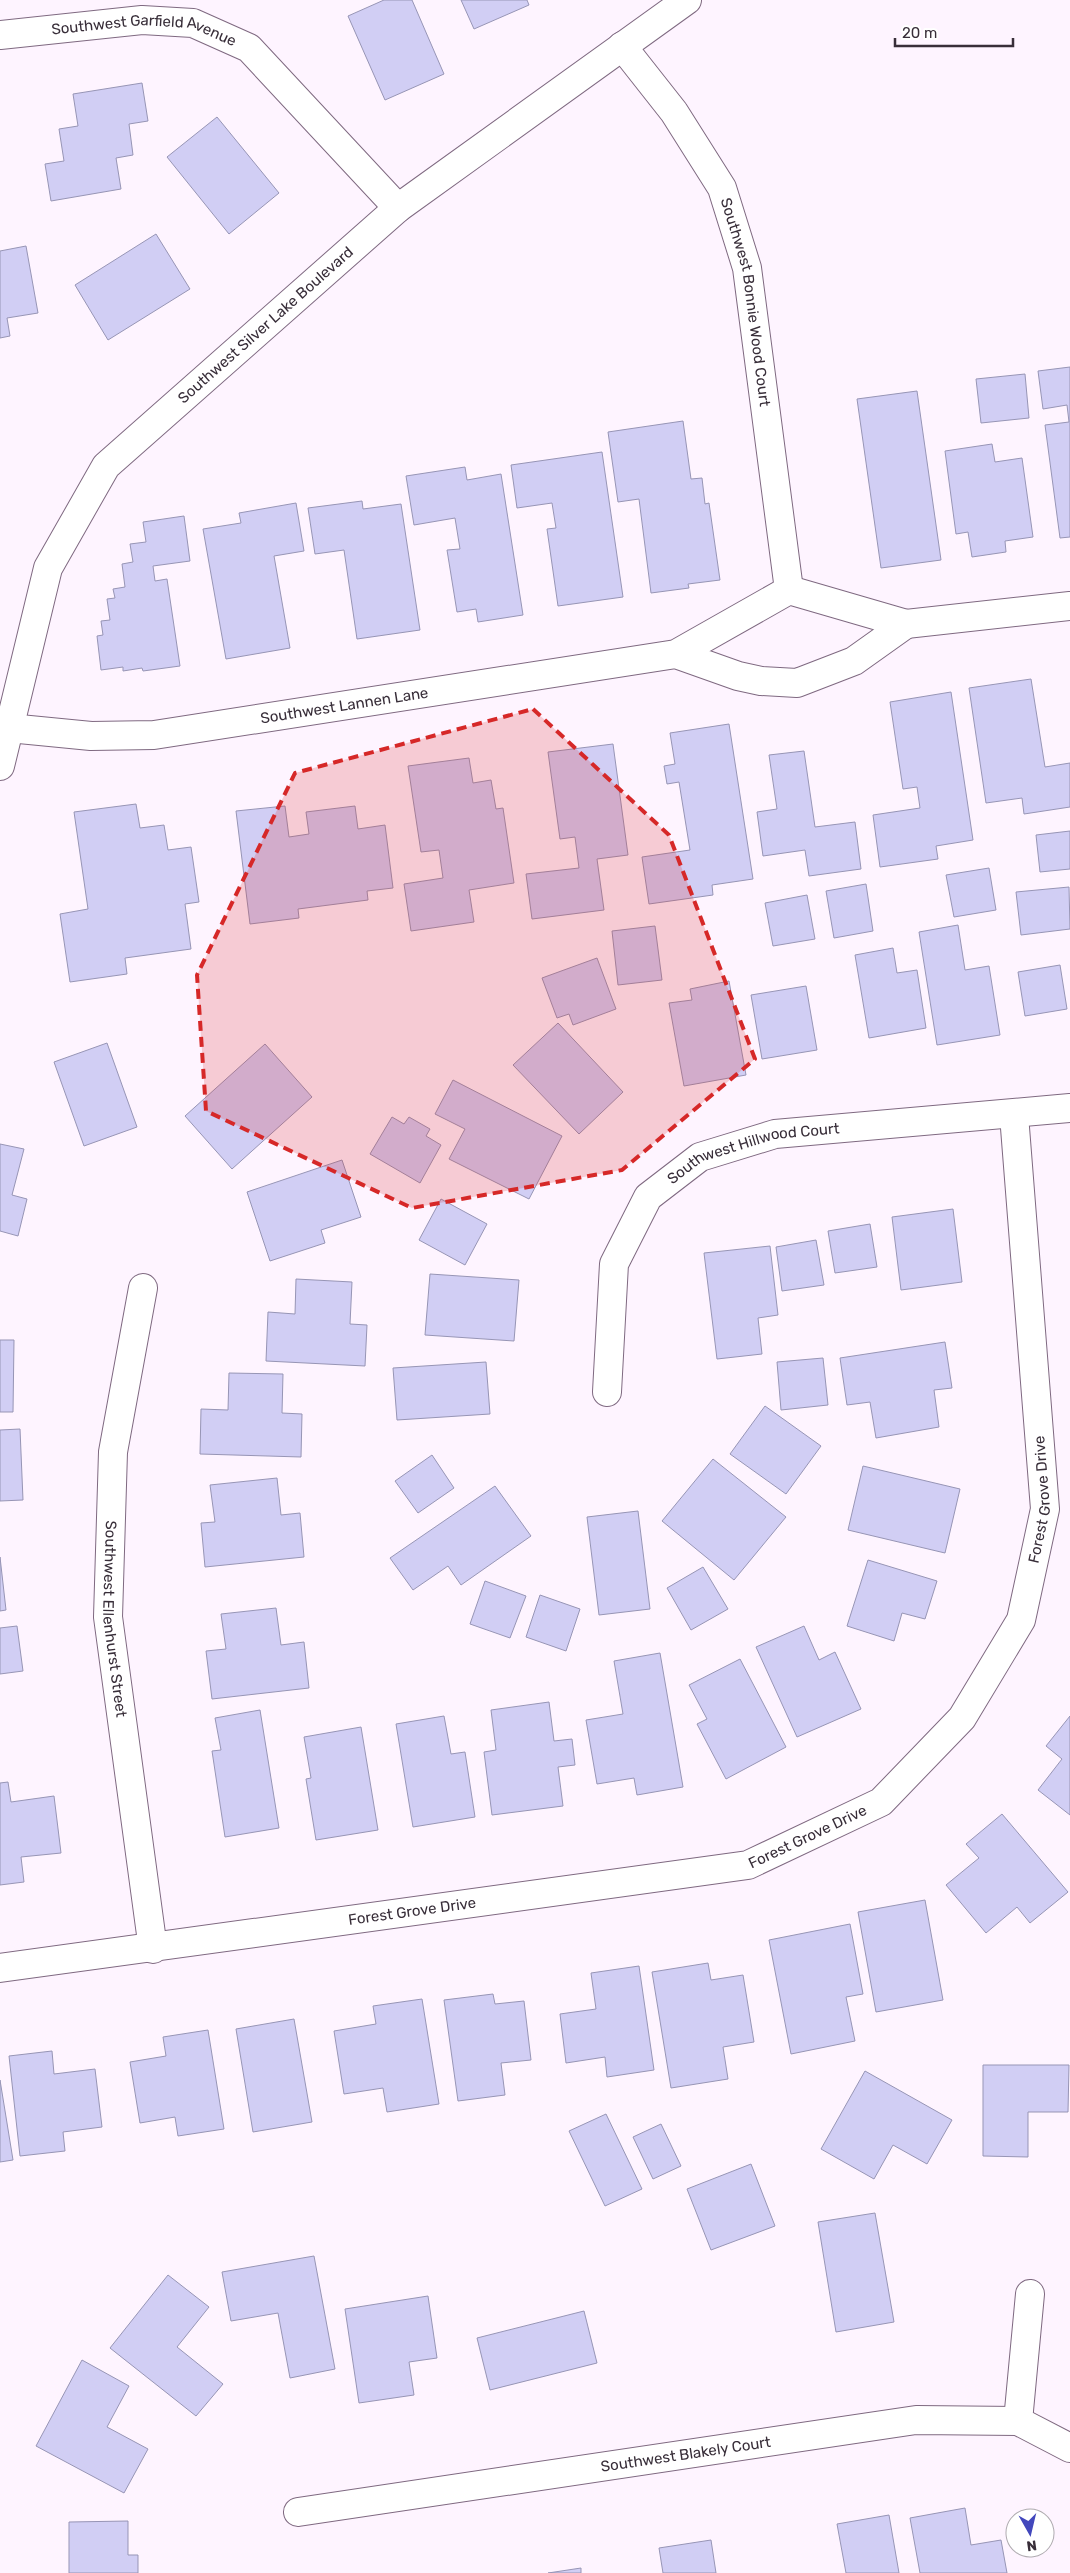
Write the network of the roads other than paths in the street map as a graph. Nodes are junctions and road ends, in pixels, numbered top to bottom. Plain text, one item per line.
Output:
1 (687, 0) edge
2 (0, 35) edge
3 (622, 46) junction
4 (398, 208) junction
5 (789, 590) junction
6 (1070, 606) edge
7 (906, 624) junction
8 (676, 654) junction
9 (9, 728) junction
10 (0, 766) edge
11 (1070, 1108) edge
12 (1014, 1115) junction
13 (143, 1288) dead end
14 (607, 1392) dead end
15 (153, 1949) junction
16 (0, 1968) edge
17 (1030, 2294) dead end
18 (1018, 2421) junction
19 (1070, 2448) edge
20 (298, 2512) dead end

1 - 3 street, Southwest Silver Lake Boulevard
2 - 4 street, Southwest Garfield Avenue
3 - 4 street, Southwest Silver Lake Boulevard
3 - 5 street, Southwest Bonnie Wood Court
4 - 9 street, Southwest Silver Lake Boulevard
5 - 7 street, Southwest Lannen Lane
5 - 8 street, Southwest Lannen Lane
6 - 7 street, Southwest Lannen Lane
7 - 8 street, Southwest Lannen Lane
8 - 9 street, Southwest Lannen Lane
9 - 10 street, Southwest Silver Lake Boulevard
11 - 12 street, Southwest Hillwood Court
12 - 14 street, Southwest Hillwood Court
12 - 15 street, Forest Grove Drive
13 - 15 street, Southwest Ellenhurst Street
15 - 16 street, Forest Grove Drive
17 - 18 street
18 - 19 street, Southwest Blakely Court
18 - 20 street, Southwest Blakely Court

